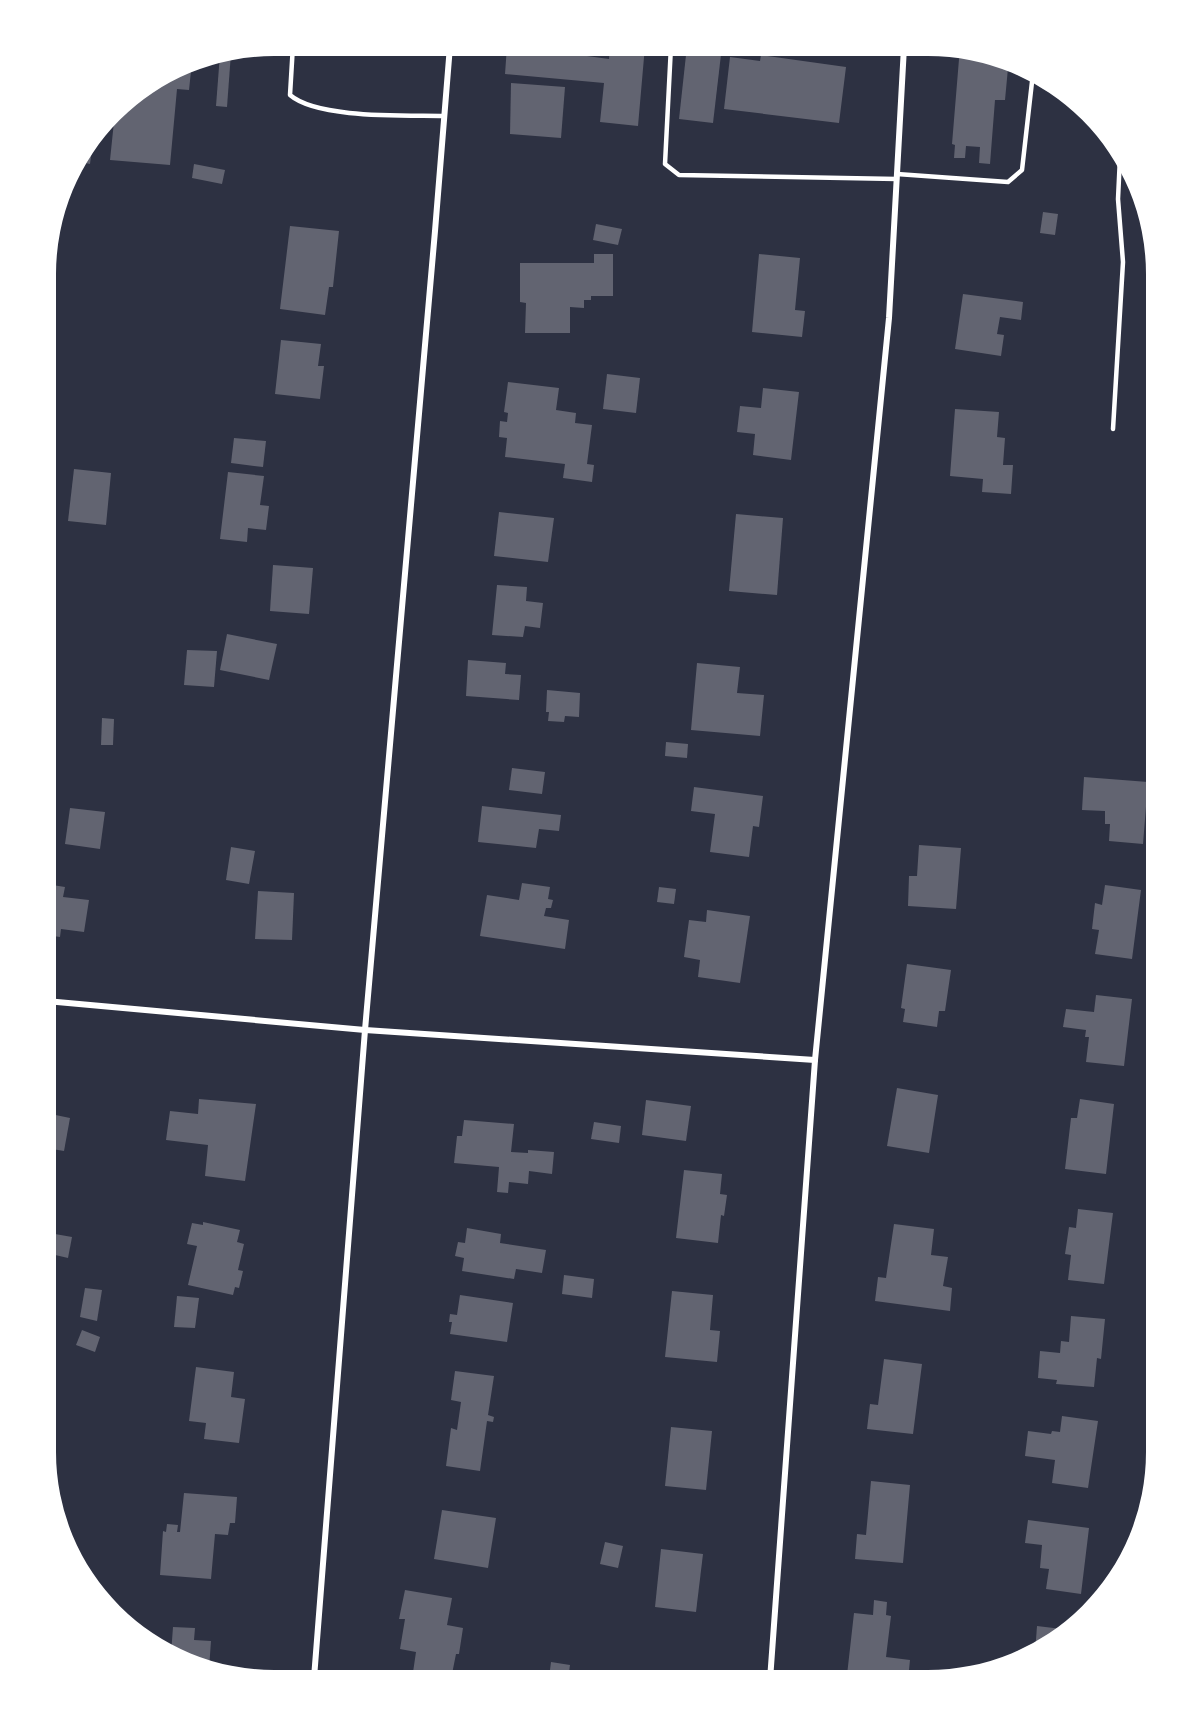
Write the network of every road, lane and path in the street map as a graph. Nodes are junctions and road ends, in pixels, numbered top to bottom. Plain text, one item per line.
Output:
1 (292, 56) edge
2 (449, 56) edge
3 (670, 56) edge
4 (904, 56) edge
5 (1033, 83) edge
6 (444, 116) junction
7 (1119, 169) edge
8 (897, 176) junction
9 (1113, 429) dead end
10 (56, 1002) edge
11 (365, 1030) junction
12 (814, 1060) junction
13 (315, 1670) edge
14 (771, 1670) edge

1 - 6 lane
2 - 6 street
3 - 8 lane
4 - 8 street
5 - 8 lane
6 - 11 street
7 - 9 lane
8 - 12 street
10 - 11 street
11 - 12 street
11 - 13 street
12 - 14 street

